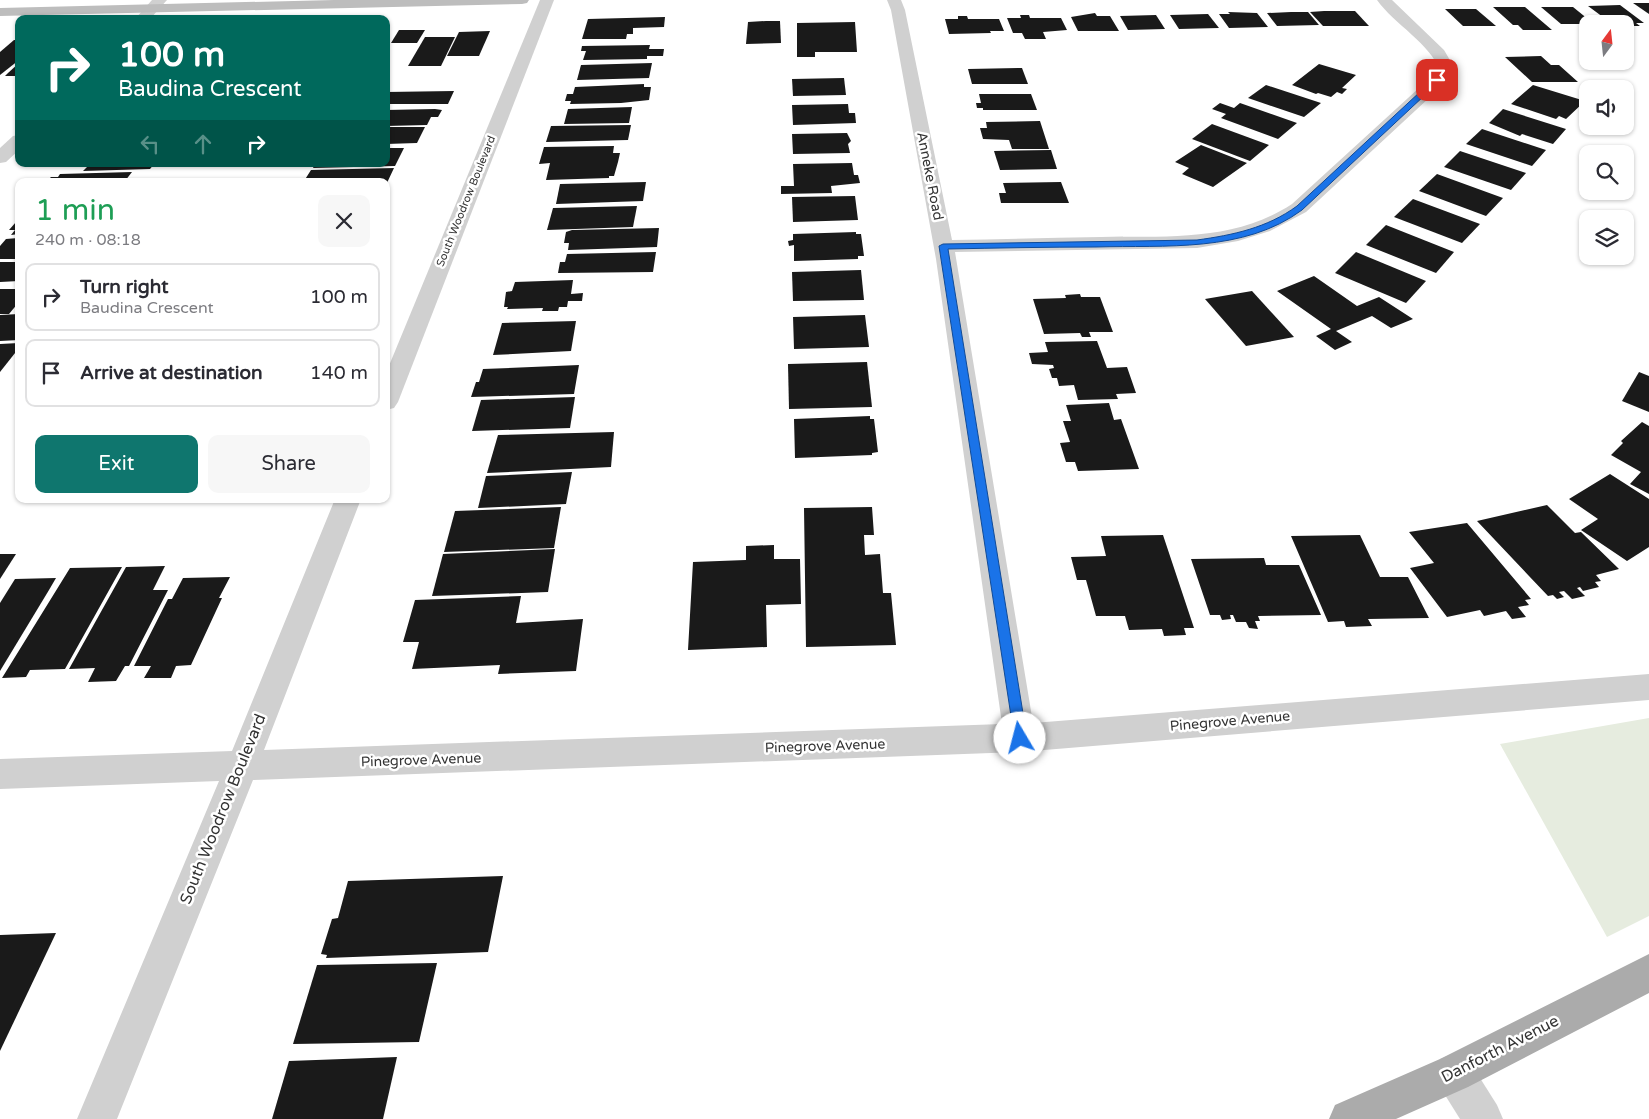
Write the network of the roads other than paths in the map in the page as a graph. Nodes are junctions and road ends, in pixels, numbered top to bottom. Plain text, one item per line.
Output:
1 (522, 0) edge
2 (547, 0) edge
3 (894, 0) edge
4 (1384, 0) edge
5 (151, 9) edge
6 (0, 12) edge
7 (15, 144) edge
8 (0, 158) edge
9 (943, 246) junction
10 (390, 392) edge
11 (346, 503) edge
12 (1649, 687) edge
13 (1020, 738) junction
14 (242, 766) junction
15 (0, 774) edge
16 (1649, 973) edge
17 (1454, 1073) junction
18 (97, 1119) edge
19 (1349, 1119) edge
20 (1483, 1119) edge

1 - 5 street
2 - 10 street, South Woodrow Boulevard
3 - 9 street, Anneke Road
4 - 9 street
5 - 6 street
7 - 8 street
9 - 13 street, Anneke Road
11 - 14 street, South Woodrow Boulevard
12 - 13 street, Pinegrove Avenue
13 - 14 street, Pinegrove Avenue
14 - 15 street, Pinegrove Avenue
14 - 18 street, South Woodrow Boulevard
16 - 17 main road, Danforth Avenue
17 - 19 main road, Danforth Avenue
17 - 20 street

